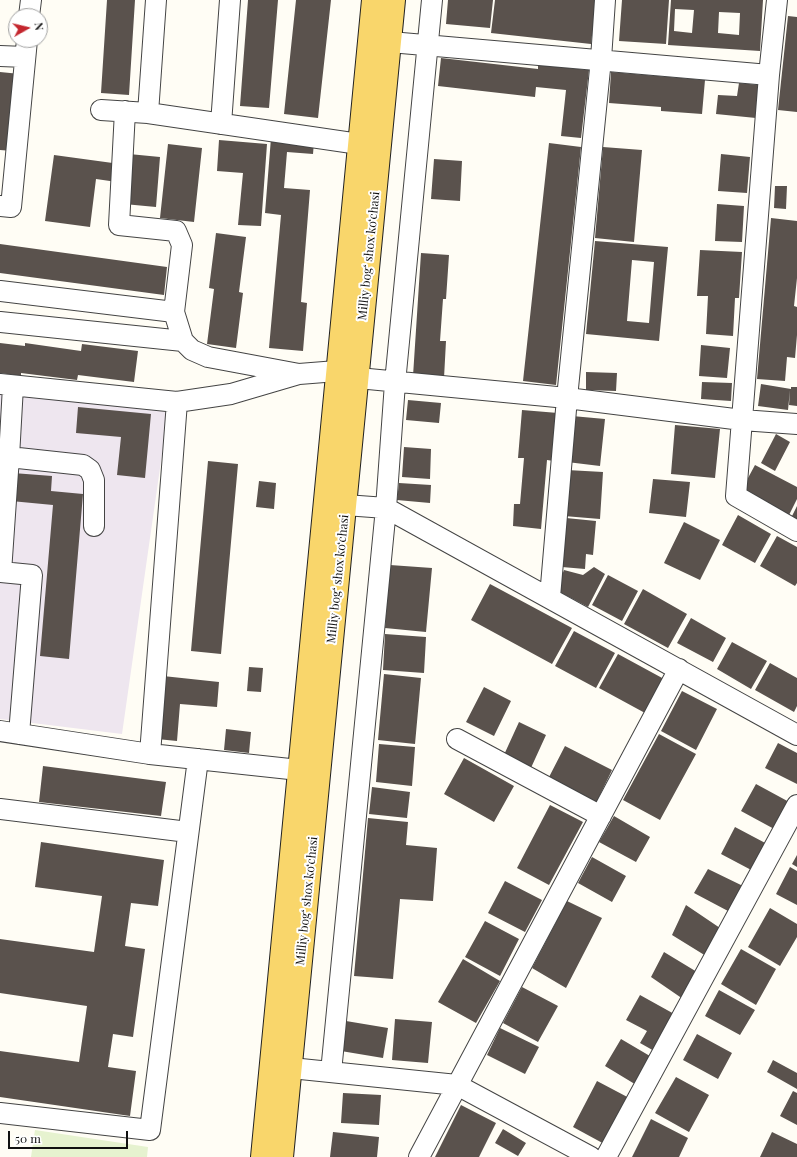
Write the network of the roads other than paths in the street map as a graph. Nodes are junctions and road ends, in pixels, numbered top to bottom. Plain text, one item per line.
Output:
1 (156, 0) edge
2 (230, 0) edge
3 (373, 0) edge
4 (394, 0) edge
5 (432, 0) edge
6 (605, 0) edge
7 (777, 0) edge
8 (390, 42) junction
9 (427, 45) junction
10 (26, 49) edge
11 (0, 56) edge
12 (601, 59) junction
13 (769, 75) junction
14 (101, 110) dead end
15 (125, 111) junction
16 (148, 113) junction
17 (221, 124) junction
18 (359, 144) junction
19 (0, 206) edge
20 (0, 290) edge
21 (174, 312) junction
22 (0, 322) edge
23 (183, 341) junction
24 (337, 371) junction
25 (299, 374) junction
26 (358, 378) junction
27 (396, 383) junction
28 (7, 385) edge
29 (567, 398) junction
30 (177, 402) junction
31 (742, 420) junction
32 (797, 424) edge
33 (9, 457) junction
34 (345, 505) junction
35 (386, 508) junction
36 (94, 526) dead end
37 (797, 531) edge
38 (550, 597) junction
39 (325, 612) junction
40 (680, 669) junction
41 (0, 731) edge
42 (19, 734) junction
43 (797, 735) edge
44 (457, 739) dead end
45 (150, 754) junction
46 (198, 759) junction
47 (299, 770) junction
48 (797, 805) edge
49 (0, 809) edge
50 (601, 816) junction
51 (188, 832) junction
52 (281, 1067) junction
53 (330, 1072) junction
54 (457, 1085) junction
55 (0, 1112) edge
56 (262, 1157) edge
57 (282, 1157) edge
58 (419, 1157) edge
59 (591, 1157) edge
60 (606, 1157) edge

1 - 16 street
2 - 17 street
3 - 18 main road, Milliy bog‘ shox ko‘chasi
4 - 8 main road, Milliy bog‘ shox ko‘chasi
5 - 9 street
6 - 12 street
7 - 13 street
8 - 9 street
8 - 26 main road, Milliy bog‘ shox ko‘chasi
9 - 12 street
9 - 27 street
10 - 11 street
10 - 19 street
12 - 13 street
12 - 29 street
13 - 31 street
14 - 15 street
15 - 16 street
15 - 21 street
16 - 17 street
17 - 18 street
18 - 24 main road, Milliy bog‘ shox ko‘chasi
20 - 21 street
21 - 23 street
22 - 23 street
23 - 25 street
24 - 25 street
24 - 39 main road, Milliy bog‘ shox ko‘chasi
25 - 30 street
26 - 27 street
26 - 34 main road, Milliy bog‘ shox ko‘chasi
27 - 29 street
27 - 35 street
28 - 30 street
28 - 33 street
29 - 31 street
29 - 38 street
30 - 45 street
31 - 32 street
31 - 37 street
33 - 36 street
33 - 42 street
34 - 35 street
34 - 39 main road, Milliy bog‘ shox ko‘chasi
35 - 38 street
35 - 53 street
38 - 40 street
39 - 47 main road, Milliy bog‘ shox ko‘chasi
39 - 52 main road, Milliy bog‘ shox ko‘chasi
40 - 43 street
40 - 50 street
41 - 42 street
42 - 45 street
44 - 50 street
45 - 46 street
46 - 47 street
46 - 51 street
47 - 52 main road, Milliy bog‘ shox ko‘chasi
48 - 60 street
49 - 51 street
50 - 54 street
51 - 55 street
52 - 53 street
52 - 56 main road, Milliy bog‘ shox ko‘chasi
52 - 57 main road, Milliy bog‘ shox ko‘chasi
53 - 54 street
54 - 58 street
54 - 59 street

